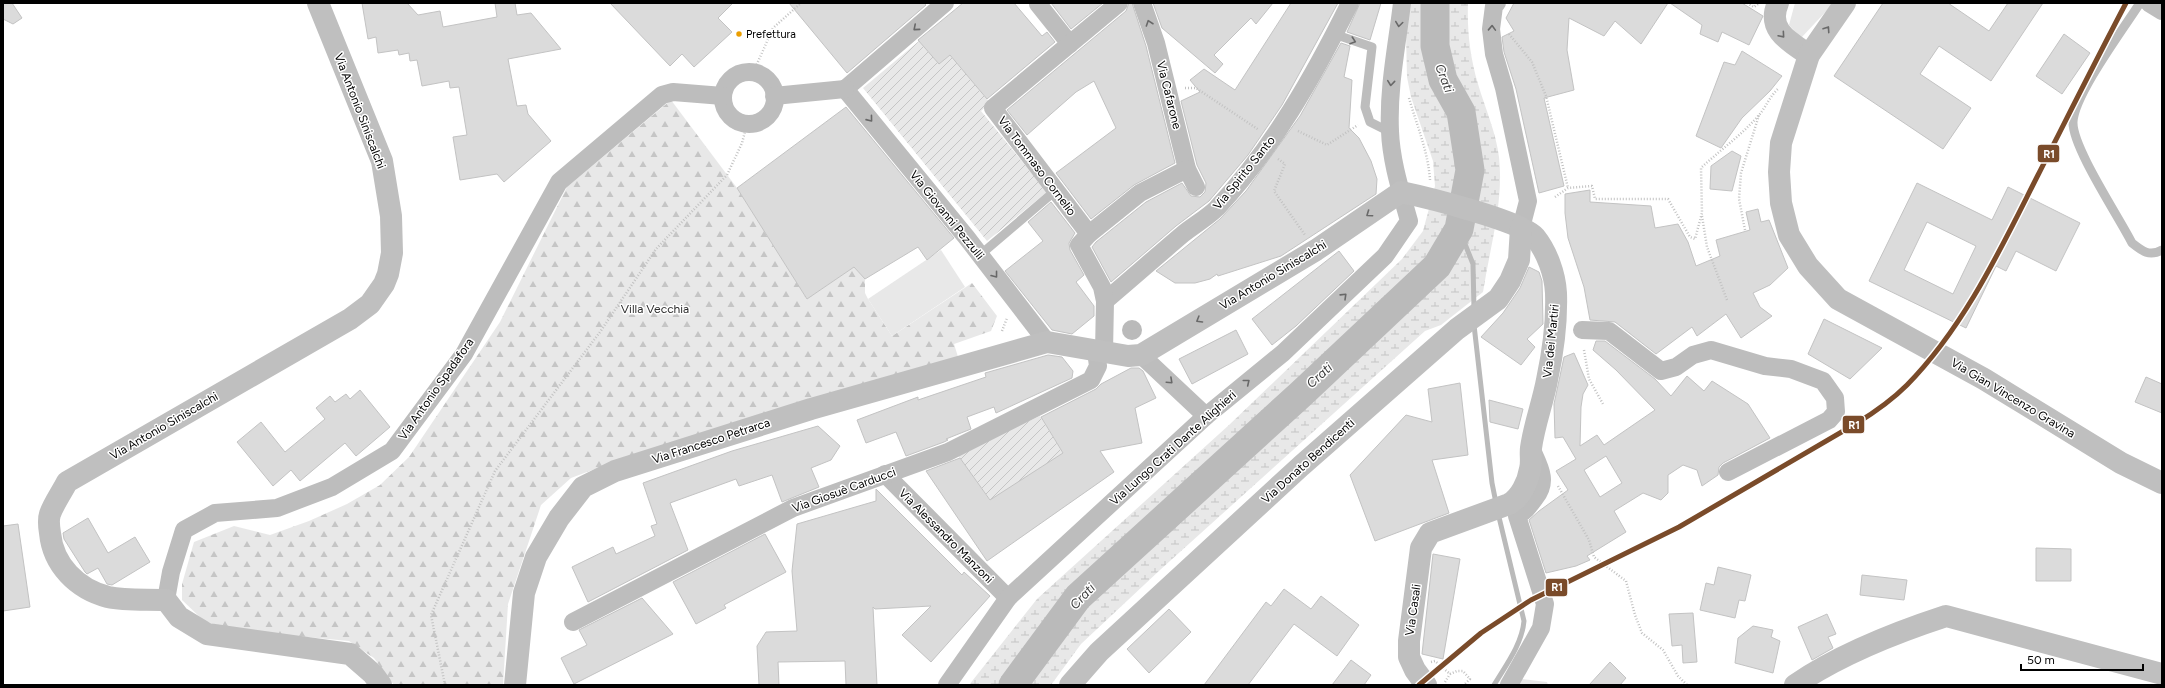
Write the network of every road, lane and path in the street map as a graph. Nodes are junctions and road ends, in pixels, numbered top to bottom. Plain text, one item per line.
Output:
1 (318, 3) edge
2 (801, 3) edge
3 (945, 3) edge
4 (1119, 3) edge
5 (1142, 3) edge
6 (1350, 3) edge
7 (1402, 3) edge
8 (1747, 3) edge
9 (1759, 3) edge
10 (1778, 3) edge
11 (1845, 3) edge
12 (2140, 3) edge
13 (2149, 3) edge
14 (1038, 4) dead end
15 (1495, 4) edge
16 (2162, 11) edge
17 (1334, 34) junction
18 (1070, 44) junction
19 (1809, 55) junction
20 (753, 73) junction
21 (1183, 88) dead end
22 (1779, 88) dead end
23 (845, 89) junction
24 (1408, 93) dead end
25 (724, 96) junction
26 (774, 96) junction
27 (1759, 114) junction
28 (1369, 119) junction
29 (1284, 123) junction
30 (747, 124) junction
31 (1390, 132) junction
32 (1268, 145) junction
33 (1187, 169) junction
34 (1196, 187) dead end
35 (1568, 188) junction
36 (1055, 191) junction
37 (1401, 192) junction
38 (1555, 197) dead end
39 (1432, 198) junction
40 (1702, 213) junction
41 (1513, 224) junction
42 (1745, 230) dead end
43 (1089, 234) junction
44 (1316, 250) junction
45 (2162, 250) edge
46 (980, 255) junction
47 (1727, 300) dead end
48 (1105, 301) junction
49 (1010, 312) dead end
50 (1582, 330) dead end
51 (1002, 331) dead end
52 (1047, 342) junction
53 (1584, 350) dead end
54 (1100, 351) junction
55 (1141, 355) junction
56 (1603, 404) dead end
57 (1206, 416) junction
58 (1531, 448) junction
59 (1728, 472) dead end
60 (1542, 473) junction
61 (885, 474) junction
62 (2162, 483) edge
63 (1430, 533) joint
64 (1008, 598) junction
65 (166, 600) junction
66 (573, 622) dead end
67 (1435, 661) dead end
68 (1450, 674) junction
69 (2162, 674) edge
70 (381, 685) edge
71 (445, 685) edge
72 (515, 685) edge
73 (947, 685) edge
74 (1070, 685) edge
75 (1426, 685) edge
76 (1446, 685) edge
77 (1464, 685) edge
78 (1508, 685) edge
79 (1687, 685) edge
80 (1795, 685) edge

1 - 65 street, Via Antonio Siniscalchi
2 - 20 path
3 -> 23 street
4 - 18 street, Via Tommaso Cornelio
33 -> 5 street, Via Cafarone
6 - 17 street, Via Spirito Santo
7 -> 31 street
8 - 9 path
10 -> 19 street
19 -> 11 street, Via Gian Vincenzo Gravina
12 - 45 lane
13 - 16 street
14 - 18 street
15 - 35 path
41 -> 15 street
17 -> 28 lane
17 - 29 street, Via Spirito Santo
18 - 36 street, Via Tommaso Cornelio
19 - 62 street, Via Gian Vincenzo Gravina
20 - 25 street
20 - 26 street
21 - 32 path
22 - 27 path
23 - 26 street
23 -> 46 street, Via Giovanni Pezzulli
24 - 39 path
25 - 30 street
25 - 65 street, Via Antonio Spadafora
26 - 30 street
27 - 40 path
27 - 42 path
28 - 29 path
28 - 31 lane
29 - 32 street, Via Spirito Santo
30 - 71 path
31 - 37 street
32 - 44 path
32 - 48 street, Via Spirito Santo
33 - 34 street, Via Cafarone
33 - 43 street
35 - 38 path
35 - 40 path
36 - 43 street, Via Tommaso Cornelio
36 - 46 lane
37 - 39 street, Via dei Martiri
37 -> 44 street, Via Antonio Siniscalchi
57 -> 37 street, Via Lungo Crati Dante Alighieri
39 - 41 street, Via dei Martiri
40 - 47 path
41 - 58 street, Via dei Martiri
41 - 74 street, Via Donato Bendicenti
43 - 48 street
44 -> 55 street, Via Antonio Siniscalchi
46 -> 52 street, Via Giovanni Pezzulli
48 - 54 street
49 - 51 path
50 - 59 street
52 - 54 street
52 - 72 street, Via Francesco Petrarca
53 - 56 path
54 - 55 street
54 - 61 street, Via Giosuè Carducci
55 -> 57 street
57 - 64 street, Via Lungo Crati Dante Alighieri
58 - 60 street
58 - 63 street, Via dei Martiri
60 - 78 street
60 - 79 path
61 - 64 street, Via Alessandro Manzoni
61 - 66 street, Via Giosuè Carducci
63 - 75 street, Via Casali
64 - 73 street, Via Lungo Crati Dante Alighieri
65 - 70 street
67 - 68 path
68 - 76 path
68 - 77 path
69 - 80 street

